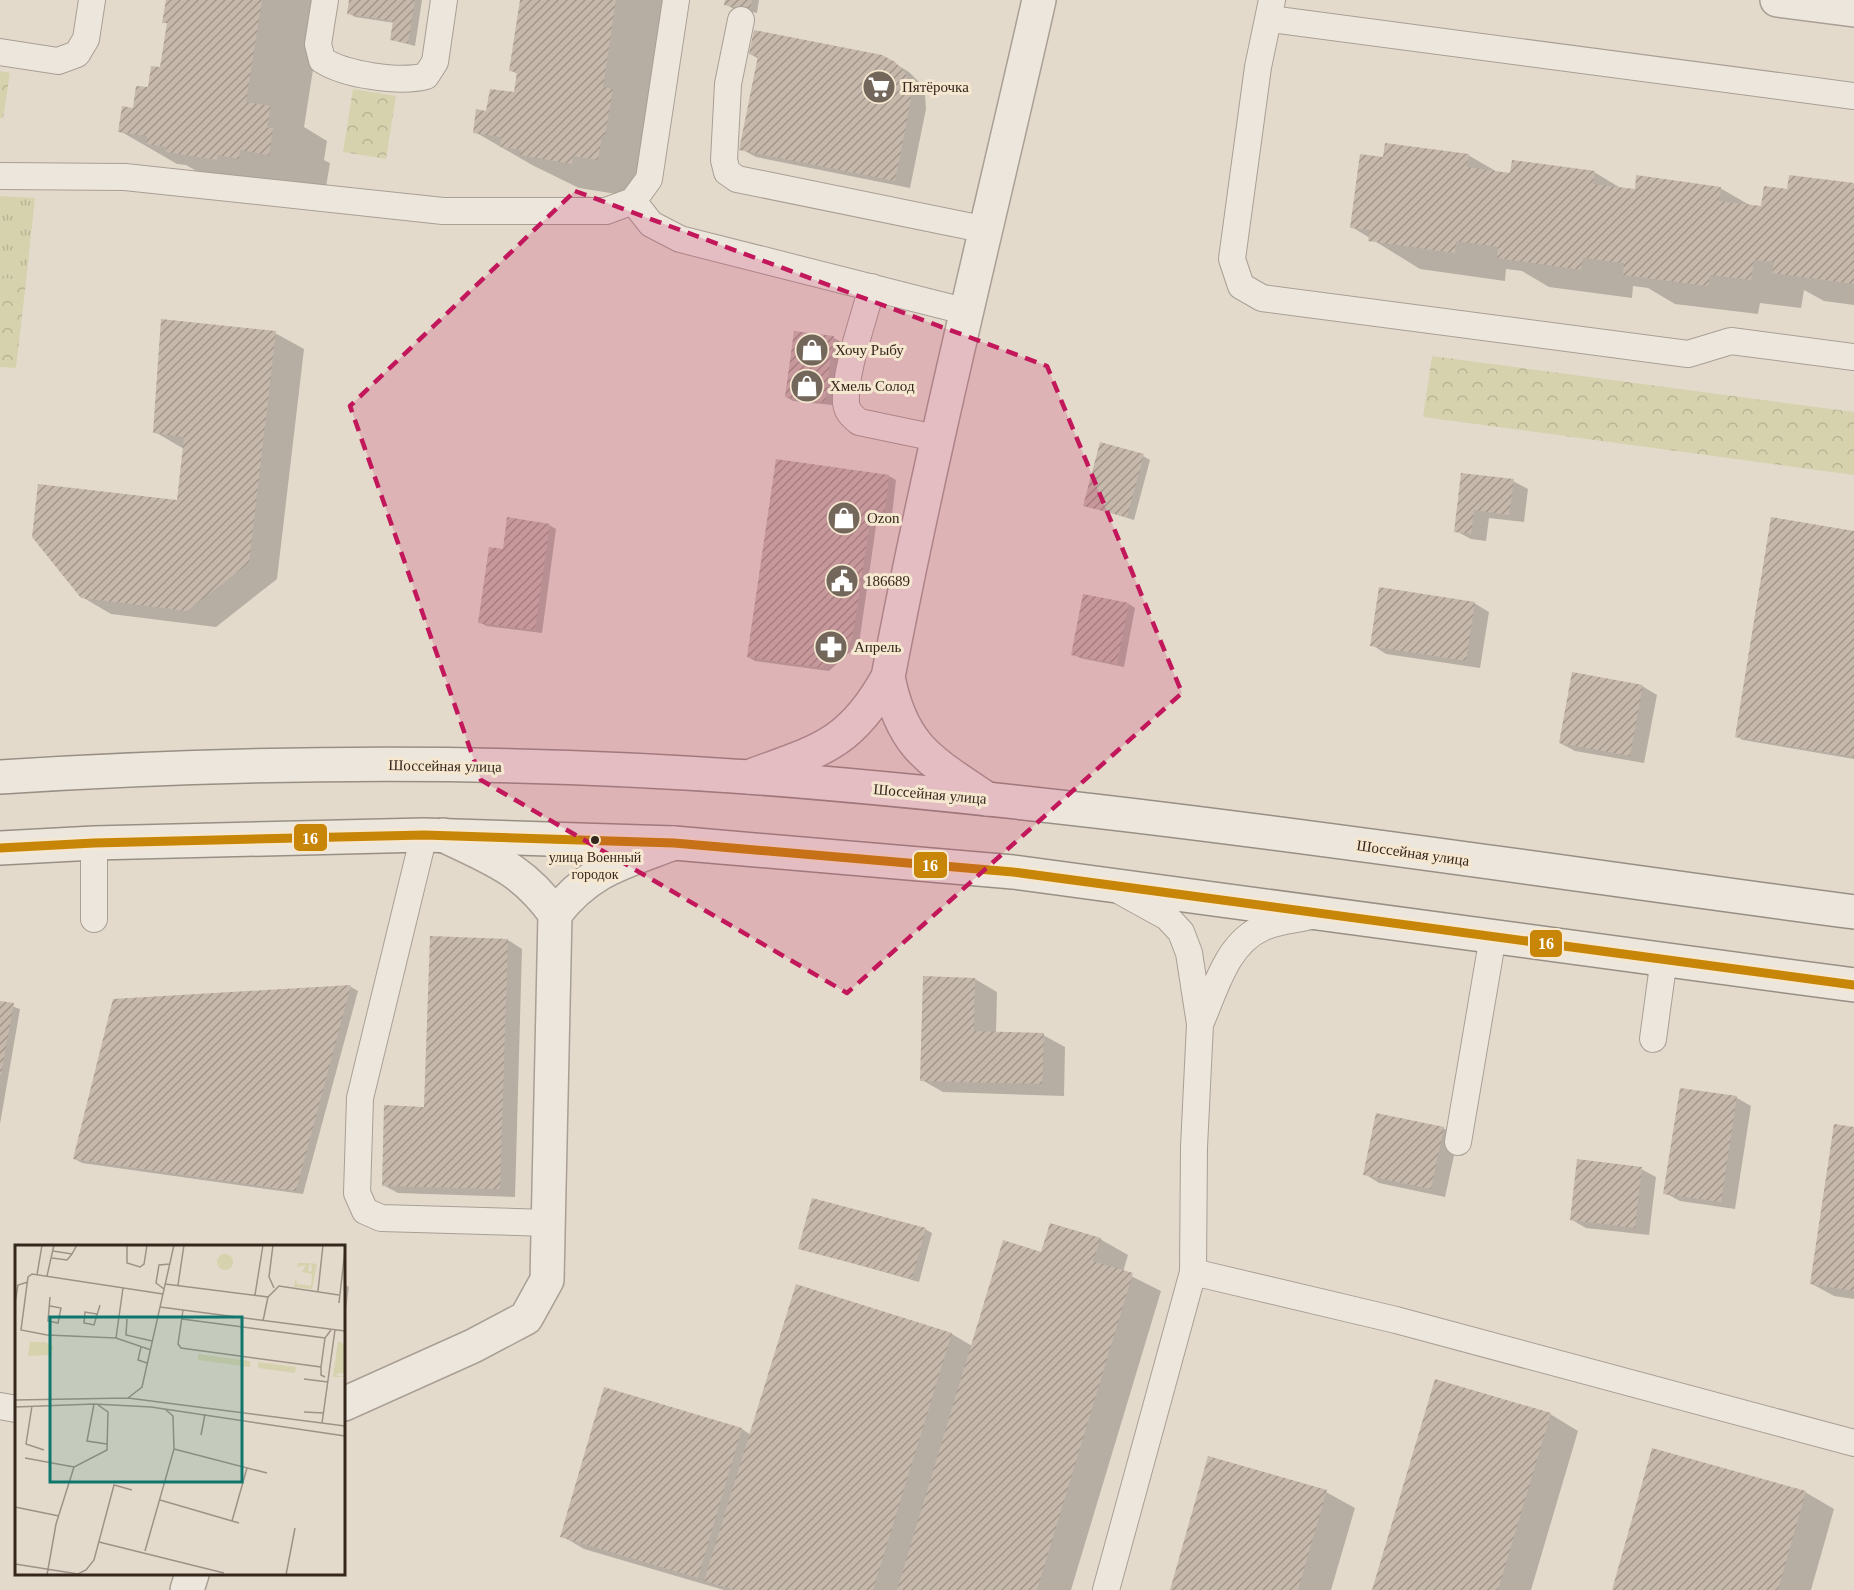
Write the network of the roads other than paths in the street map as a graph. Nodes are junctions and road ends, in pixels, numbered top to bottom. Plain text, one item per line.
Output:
1 (92, 0) edge
2 (325, 0) edge
3 (444, 0) edge
4 (676, 0) edge
5 (1039, 0) edge
6 (1778, 0) edge
7 (1271, 10) edge
8 (1854, 10) edge
9 (741, 20) dead end
10 (0, 52) edge
11 (1854, 96) edge
12 (0, 176) edge
13 (633, 201) junction
14 (987, 230) junction
15 (872, 287) junction
16 (968, 312) junction
17 (1854, 357) edge
18 (936, 438) junction
19 (888, 676) junction
20 (0, 777) edge
21 (748, 777) junction
22 (987, 799) junction
23 (433, 835) junction
24 (94, 843) junction
25 (674, 843) junction
26 (0, 848) edge
27 (1109, 885) junction
28 (1854, 912) edge
29 (1322, 913) junction
30 (555, 914) junction
31 (94, 919) dead end
32 (1493, 936) junction
33 (1664, 958) junction
34 (1854, 985) edge
35 (1200, 1024) junction
36 (1653, 1039) dead end
37 (1458, 1142) dead end
38 (548, 1223) junction
39 (1193, 1272) junction
40 (345, 1404) edge
41 (0, 1406) edge
42 (15, 1408) edge
43 (1854, 1443) edge
44 (192, 1575) edge
45 (187, 1590) edge
46 (1106, 1590) edge

1 - 10 lane
2 - 3 lane
4 - 13 lane
5 - 14 main road
6 - 8 main road
7 - 11 lane
7 - 17 lane
9 - 14 lane
12 - 13 lane
13 - 15 lane
14 - 16 main road
15 - 16 lane
15 - 18 lane
16 - 18 main road
18 - 19 main road
19 - 21 main road
19 - 22 main road
20 - 21 main road, Шоссейная улица
21 - 22 main road, Шоссейная улица
22 - 28 main road, Шоссейная улица
23 - 24 main road
23 - 25 main road
23 - 30 main road
23 - 38 lane
24 - 26 main road
24 - 31 lane
25 - 27 main road
25 - 30 main road
27 - 29 main road
27 - 35 lane
29 - 32 main road
29 - 35 lane
30 - 38 main road
32 - 33 main road
32 - 37 lane
33 - 34 main road
33 - 36 lane
35 - 39 lane
38 - 40 main road
39 - 43 lane
39 - 46 lane
41 - 42 lane
44 - 45 main road

